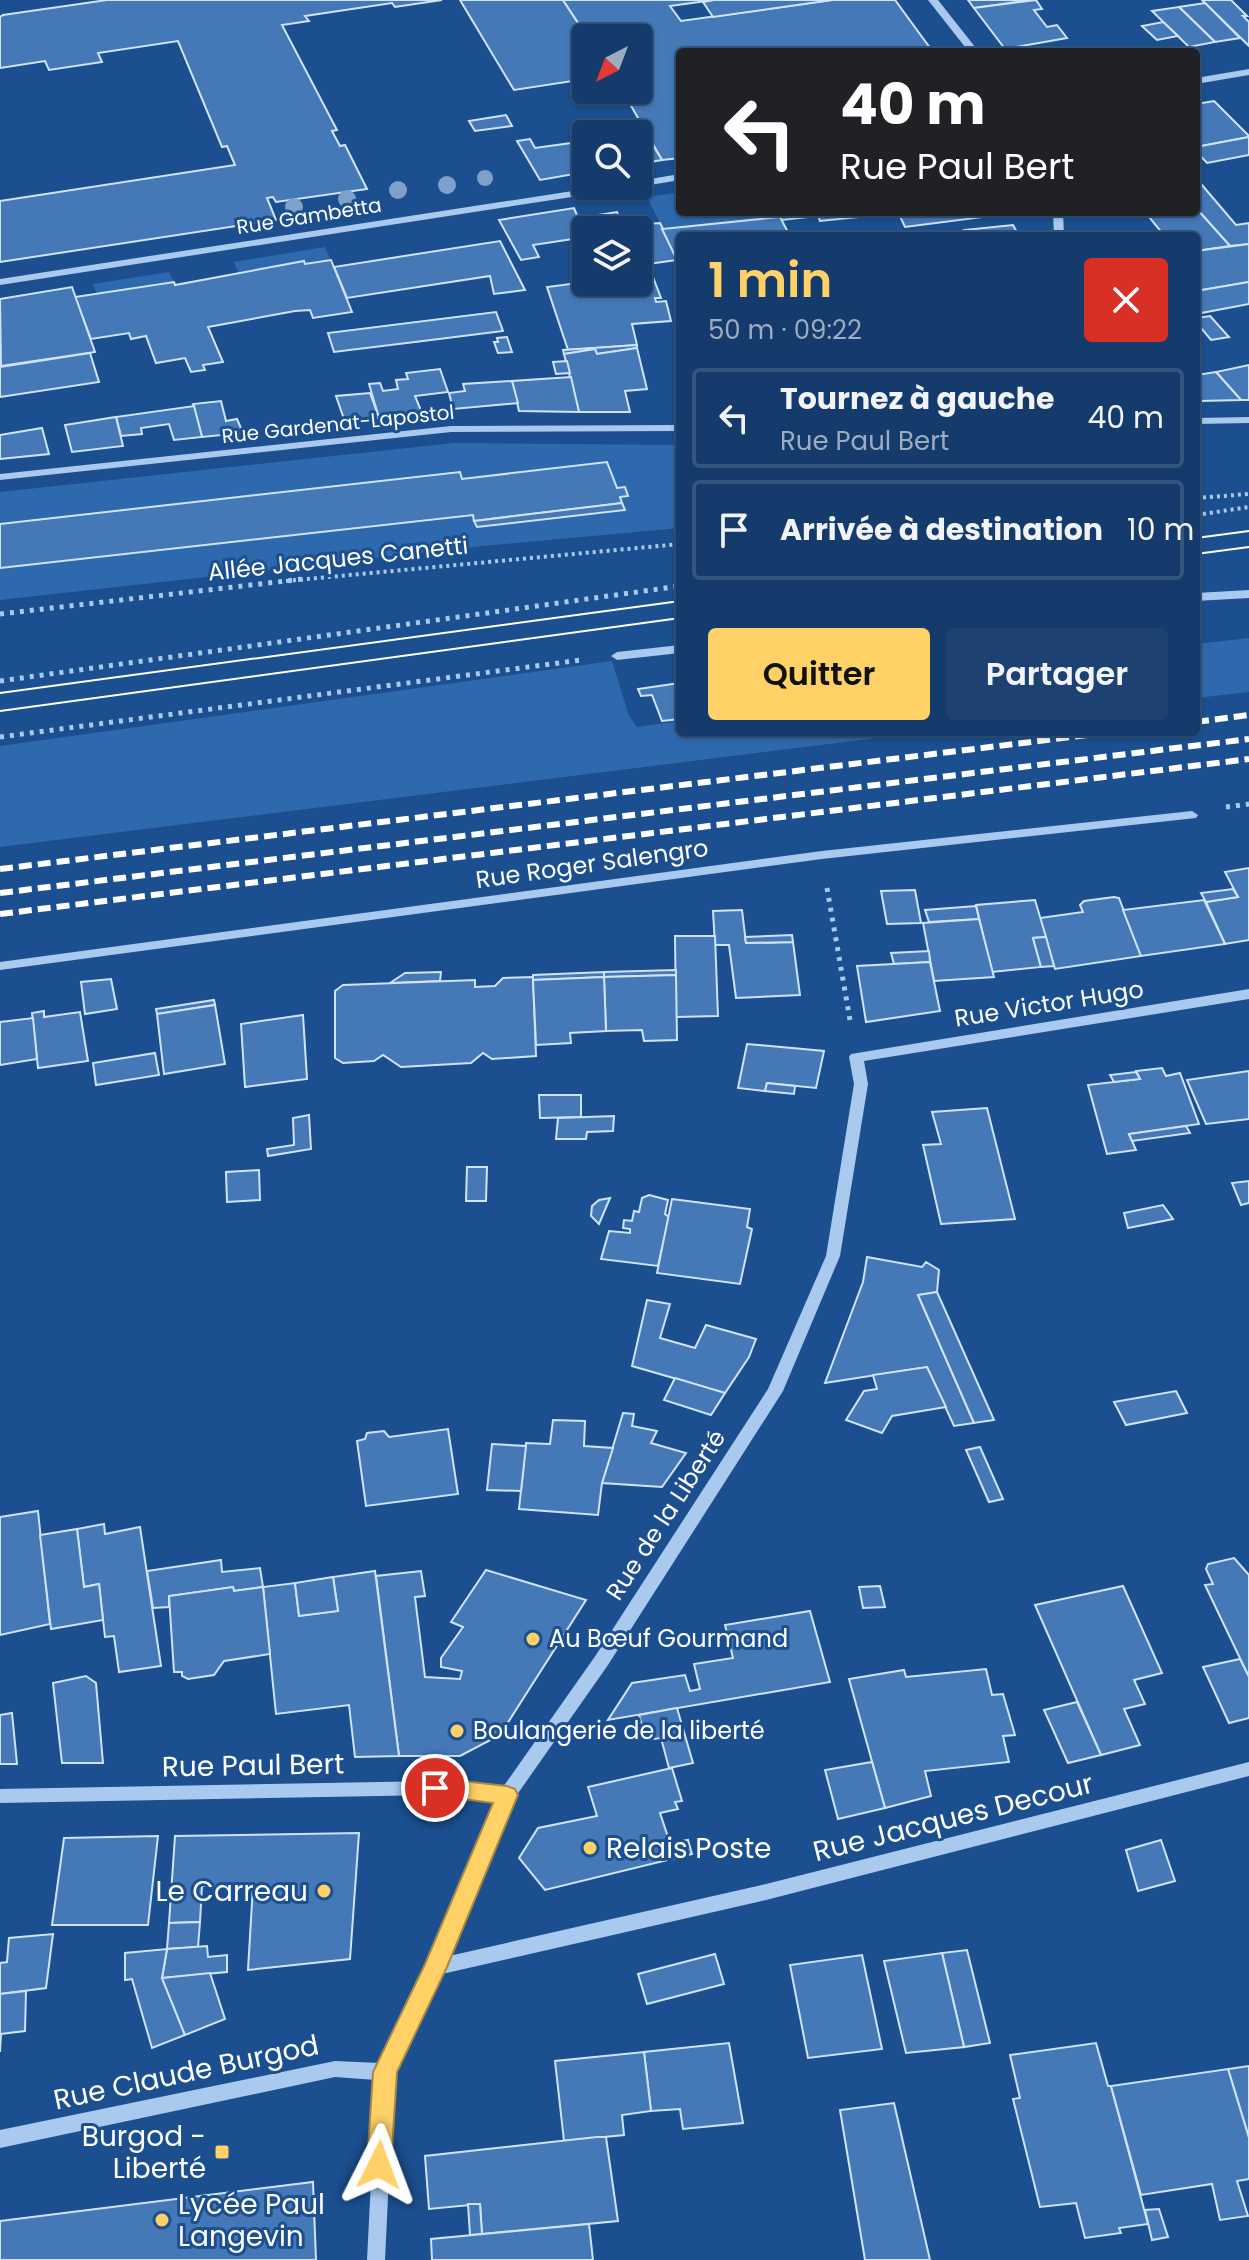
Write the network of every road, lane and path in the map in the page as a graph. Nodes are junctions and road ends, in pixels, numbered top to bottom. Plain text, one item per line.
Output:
1 (933, 0) edge
2 (971, 48) edge
3 (1249, 72) edge
4 (1200, 80) edge
5 (676, 178) edge
6 (652, 182) edge
7 (572, 194) edge
8 (0, 282) edge
9 (1249, 420) edge
10 (1200, 421) edge
11 (676, 428) edge
12 (0, 477) edge
13 (1249, 494) edge
14 (1200, 498) edge
15 (1249, 507) edge
16 (1200, 514) edge
17 (676, 544) edge
18 (676, 587) edge
19 (1249, 594) edge
20 (1200, 597) edge
21 (0, 614) edge
22 (676, 649) edge
23 (617, 656) joint
24 (0, 681) edge
25 (0, 737) edge
26 (1192, 815) dead end
27 (822, 855) junction
28 (0, 966) edge
29 (1249, 994) edge
30 (856, 1057) junction
31 (1249, 1769) edge
32 (507, 1795) junction
33 (0, 1796) edge
34 (436, 1967) junction
35 (385, 2072) junction
36 (0, 2139) edge
37 (376, 2260) edge

1 - 2 street
3 - 4 street
5 - 6 street
7 - 8 street, Rue Gambetta
9 - 10 street
11 - 12 street, Rue Gardenat-Lapostol
13 - 14 path
15 - 16 path
17 - 21 path, Allée Jacques Canetti
18 - 24 path
19 - 20 street
22 - 23 street
23 - 25 path
26 - 27 street, Rue Roger Salengro
27 - 28 street, Rue Roger Salengro
27 - 30 path
29 - 30 street, Rue Victor Hugo
30 - 32 street, Rue de la Liberté
31 - 34 street, Rue Jacques Decour
32 - 33 street, Rue Paul Bert
32 - 34 street, Rue de la Liberté
34 - 35 street, Rue de la Liberté
35 - 36 street, Rue Claude Burgod
35 - 37 street, Rue de la Liberté

